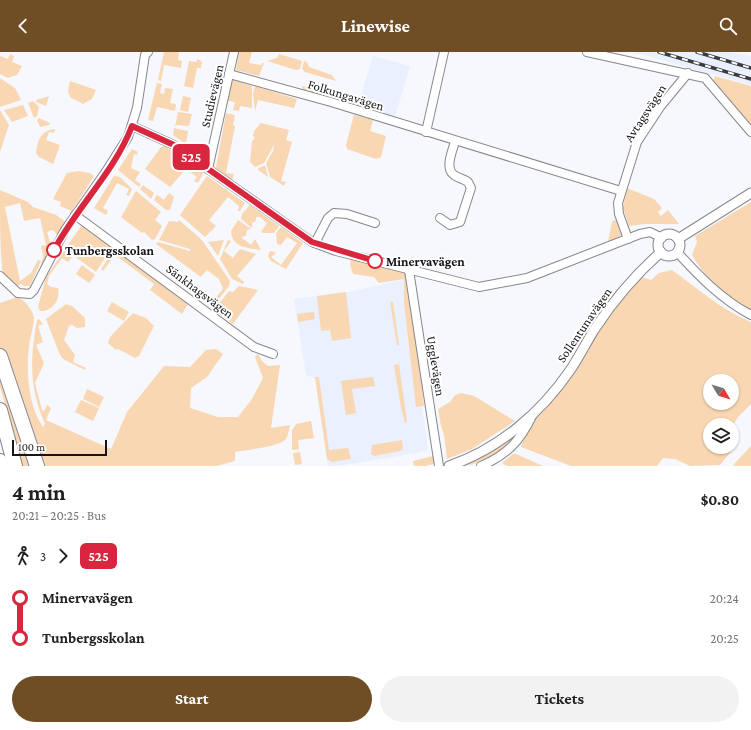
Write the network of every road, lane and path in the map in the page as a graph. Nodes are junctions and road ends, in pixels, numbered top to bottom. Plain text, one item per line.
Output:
1 (234, 52) edge
2 (444, 52) edge
3 (587, 52) edge
4 (144, 53) edge
5 (688, 73) junction
6 (229, 74) junction
7 (132, 126) junction
8 (426, 132) junction
9 (751, 132) edge
10 (455, 142) junction
11 (208, 169) junction
12 (622, 191) junction
13 (751, 193) edge
14 (75, 215) junction
15 (440, 218) dead end
16 (375, 223) dead end
17 (662, 238) junction
18 (628, 239) junction
19 (678, 239) junction
20 (315, 243) junction
21 (661, 252) junction
22 (677, 252) junction
23 (409, 270) junction
24 (0, 276) edge
25 (751, 315) edge
26 (273, 354) dead end
27 (0, 356) edge
28 (0, 410) edge
29 (532, 415) junction
30 (0, 461) edge
31 (1, 466) edge
32 (15, 466) edge
33 (37, 466) edge
34 (439, 466) edge
35 (449, 466) edge
36 (481, 466) edge

1 - 6 street, Studievägen
2 - 8 street
3 - 5 street
4 - 7 street
5 - 9 street
5 - 12 street, Avtagsvägen
6 - 8 street, Folkungavägen
6 - 11 street, Studievägen
7 - 11 street
7 - 14 street
8 - 10 street, Folkungavägen
10 - 12 street, Folkungavägen
10 - 15 street
11 - 20 street
12 - 18 street, Avtagsvägen
13 - 19 street
14 - 24 street
14 - 26 street, Sänkhagsvägen
16 - 20 street
17 - 18 street
17 - 19 street
17 - 21 street
18 - 23 street
19 - 22 street
20 - 23 street
21 - 22 street
21 - 29 street, Sollentunavägen
22 - 25 street
23 - 34 street, Ugglevägen
27 - 33 highway
28 - 32 highway
29 - 35 street, Sollentunavägen
29 - 36 street, Sollentunavägen
30 - 31 highway

